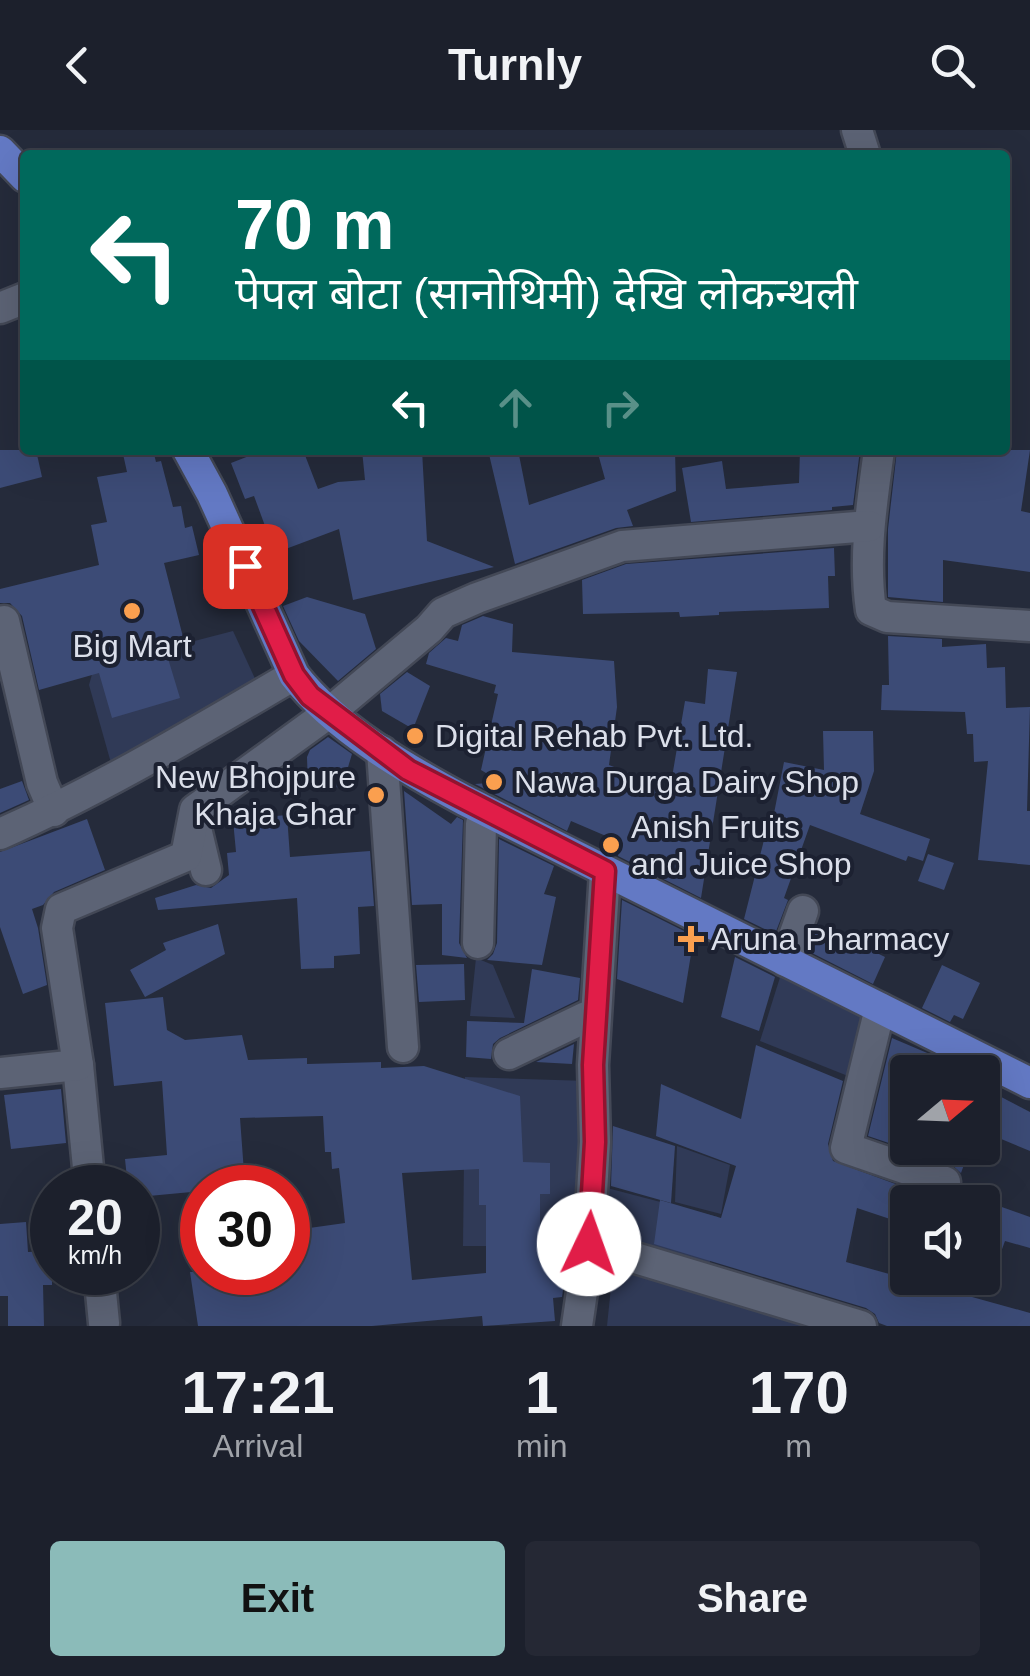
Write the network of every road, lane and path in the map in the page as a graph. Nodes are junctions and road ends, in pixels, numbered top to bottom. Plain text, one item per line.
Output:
1 (0, 151) edge
2 (20, 172) edge
3 (191, 455) edge
4 (878, 455) edge
5 (869, 526) junction
6 (0, 622) edge
7 (1030, 626) edge
8 (294, 675) junction
9 (330, 712) junction
10 (382, 750) junction
11 (54, 811) junction
12 (488, 812) junction
13 (194, 816) junction
14 (0, 834) edge
15 (206, 870) dead end
16 (605, 871) junction
17 (804, 911) dead end
18 (478, 943) dead end
19 (785, 962) junction
20 (880, 1008) junction
21 (586, 1017) dead end
22 (403, 1047) dead end
23 (508, 1054) dead end
24 (78, 1065) junction
25 (0, 1074) edge
26 (1030, 1083) edge
27 (88, 1165) edge
28 (945, 1182) dead end
29 (589, 1244) junction
30 (101, 1295) edge
31 (104, 1323) dead end
32 (578, 1326) edge
33 (861, 1326) edge

1 - 2 main road
3 - 8 main road
4 - 5 street
5 - 7 street
5 - 9 street
6 - 11 street
8 - 9 main road
8 - 11 street
9 - 10 main road
9 - 13 street
10 - 12 main road
10 - 22 street
11 - 14 street
12 - 16 main road
12 - 18 street
13 - 15 street
13 - 24 street
16 - 19 main road
16 - 29 street
17 - 19 street
19 - 20 main road
20 - 26 main road
20 - 28 street
21 - 23 street
24 - 25 street
24 - 27 street
29 - 32 street
29 - 33 street
30 - 31 street

